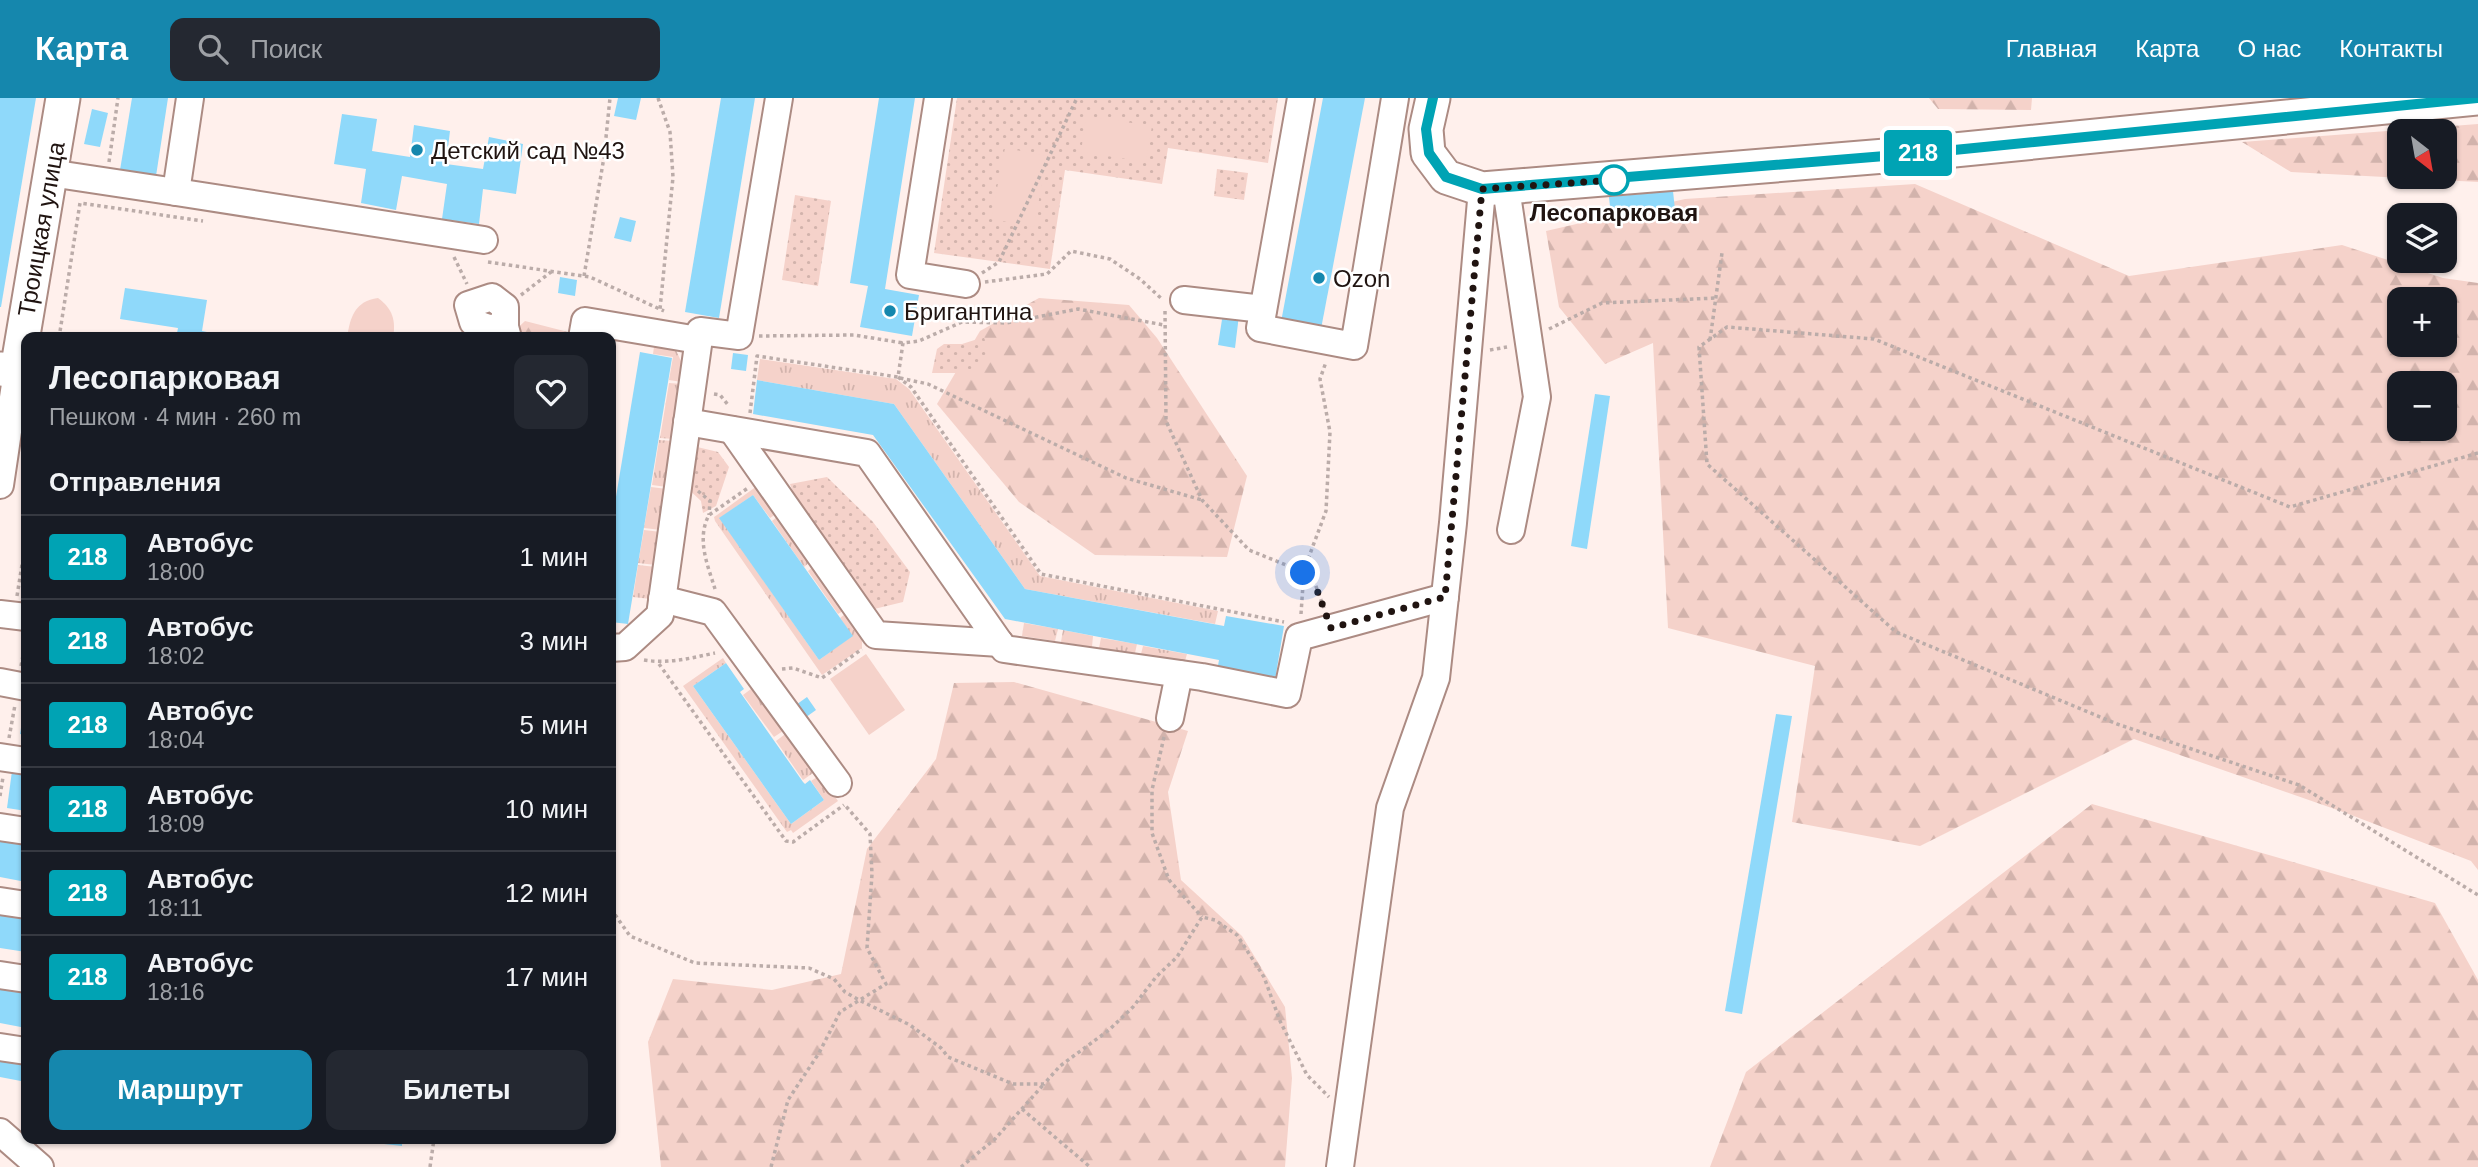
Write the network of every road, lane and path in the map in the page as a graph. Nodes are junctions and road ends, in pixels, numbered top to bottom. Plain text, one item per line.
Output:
1 (63, 98) edge
2 (118, 98) edge
3 (190, 98) edge
4 (610, 98) edge
5 (657, 98) edge
6 (779, 98) edge
7 (938, 98) edge
8 (1077, 98) edge
9 (1301, 98) edge
10 (1395, 98) edge
11 (1433, 98) edge
12 (2477, 98) edge
13 (50, 173) junction
14 (100, 180) junction
15 (1494, 188) junction
16 (176, 192) junction
17 (80, 203) junction
18 (205, 221) dead end
19 (476, 253) junction
20 (1722, 254) dead end
21 (552, 271) junction
22 (584, 276) junction
23 (966, 284) junction
24 (1716, 298) junction
25 (1184, 300) dead end
26 (475, 302) joint
27 (660, 309) junction
28 (1263, 309) junction
29 (672, 314) dead end
30 (506, 324) edge
31 (1165, 325) junction
32 (60, 332) edge
33 (583, 332) edge
34 (739, 336) junction
35 (1529, 339) junction
36 (698, 340) junction
37 (1710, 340) junction
38 (1334, 342) junction
39 (903, 343) junction
40 (1468, 357) junction
41 (8, 370) edge
42 (898, 377) junction
43 (691, 390) junction
44 (739, 419) junction
45 (687, 422) junction
46 (2478, 453) edge
47 (756, 482) dead end
48 (0, 485) edge
49 (1202, 500) junction
50 (1511, 530) dead end
51 (21, 569) edge
52 (1303, 573) junction
53 (1445, 597) junction
54 (718, 598) dead end
55 (662, 599) junction
56 (14, 609) edge
57 (1331, 628) junction
58 (1299, 631) junction
59 (863, 639) dead end
60 (1000, 643) junction
61 (616, 648) edge
62 (616, 649) edge
63 (719, 652) dead end
64 (21, 660) edge
65 (658, 662) junction
66 (793, 668) dead end
67 (1179, 674) junction
68 (15, 685) edge
69 (1170, 718) joint
70 (11, 758) edge
71 (840, 795) junction
72 (0, 796) edge
73 (0, 827) edge
74 (21, 830) edge
75 (2478, 895) edge
76 (0, 901) edge
77 (21, 904) edge
78 (616, 916) edge
79 (1202, 917) junction
80 (0, 975) edge
81 (21, 978) edge
82 (859, 1000) junction
83 (0, 1047) edge
84 (21, 1050) edge
85 (1044, 1084) junction
86 (1348, 1107) junction
87 (1022, 1109) junction
88 (0, 1132) edge
89 (433, 1144) edge
90 (40, 1167) edge
91 (430, 1167) edge
92 (771, 1167) edge
93 (961, 1167) edge
94 (1090, 1167) edge
95 (1340, 1167) edge

1 - 13 main road, Троицкая улица
2 - 14 path
3 - 16 street
4 - 22 path
5 - 27 path
6 - 34 street
7 - 23 street
8 - 23 path
9 - 28 street
10 - 38 street
11 - 15 main road
12 - 15 main road
13 - 14 street
13 - 41 main road, Троицкая улица
14 - 16 street
14 - 17 path
15 - 35 street
15 - 40 street
16 - 19 street
17 - 18 path
17 - 32 path
19 - 21 path
19 - 26 path
20 - 24 path
21 - 22 path
21 - 30 path
22 - 27 path
23 - 31 path
24 - 35 path
24 - 37 path
25 - 28 street
26 - 30 street
27 - 29 path
28 - 38 street
31 - 39 path
31 - 49 path
33 - 36 street
34 - 36 street
34 - 39 path
35 - 40 path
35 - 50 street
36 - 43 street
37 - 46 path
37 - 75 path
38 - 52 path
39 - 42 path
40 - 53 street
41 - 48 street, Троицкая улица
42 - 44 path
42 - 49 path
42 - 58 path
43 - 44 path
43 - 45 street
44 - 45 street
44 - 60 street
44 - 60 street
45 - 55 street
47 - 54 path
49 - 52 path
51 - 56 path
52 - 57 path
52 - 58 path
53 - 57 street
53 - 86 street
55 - 61 street
55 - 71 street
57 - 58 street
58 - 67 street
59 - 66 path
60 - 67 street
62 - 65 path
63 - 65 path
64 - 68 path
65 - 71 path
67 - 69 street
68 - 70 path
69 - 79 path
70 - 72 path
71 - 82 path
73 - 74 street
76 - 77 street
78 - 82 path
79 - 85 path
79 - 86 path
80 - 81 street
82 - 85 path
82 - 92 path
83 - 84 street
85 - 87 path
86 - 95 street
87 - 93 path
87 - 94 path
88 - 90 street
89 - 91 path

